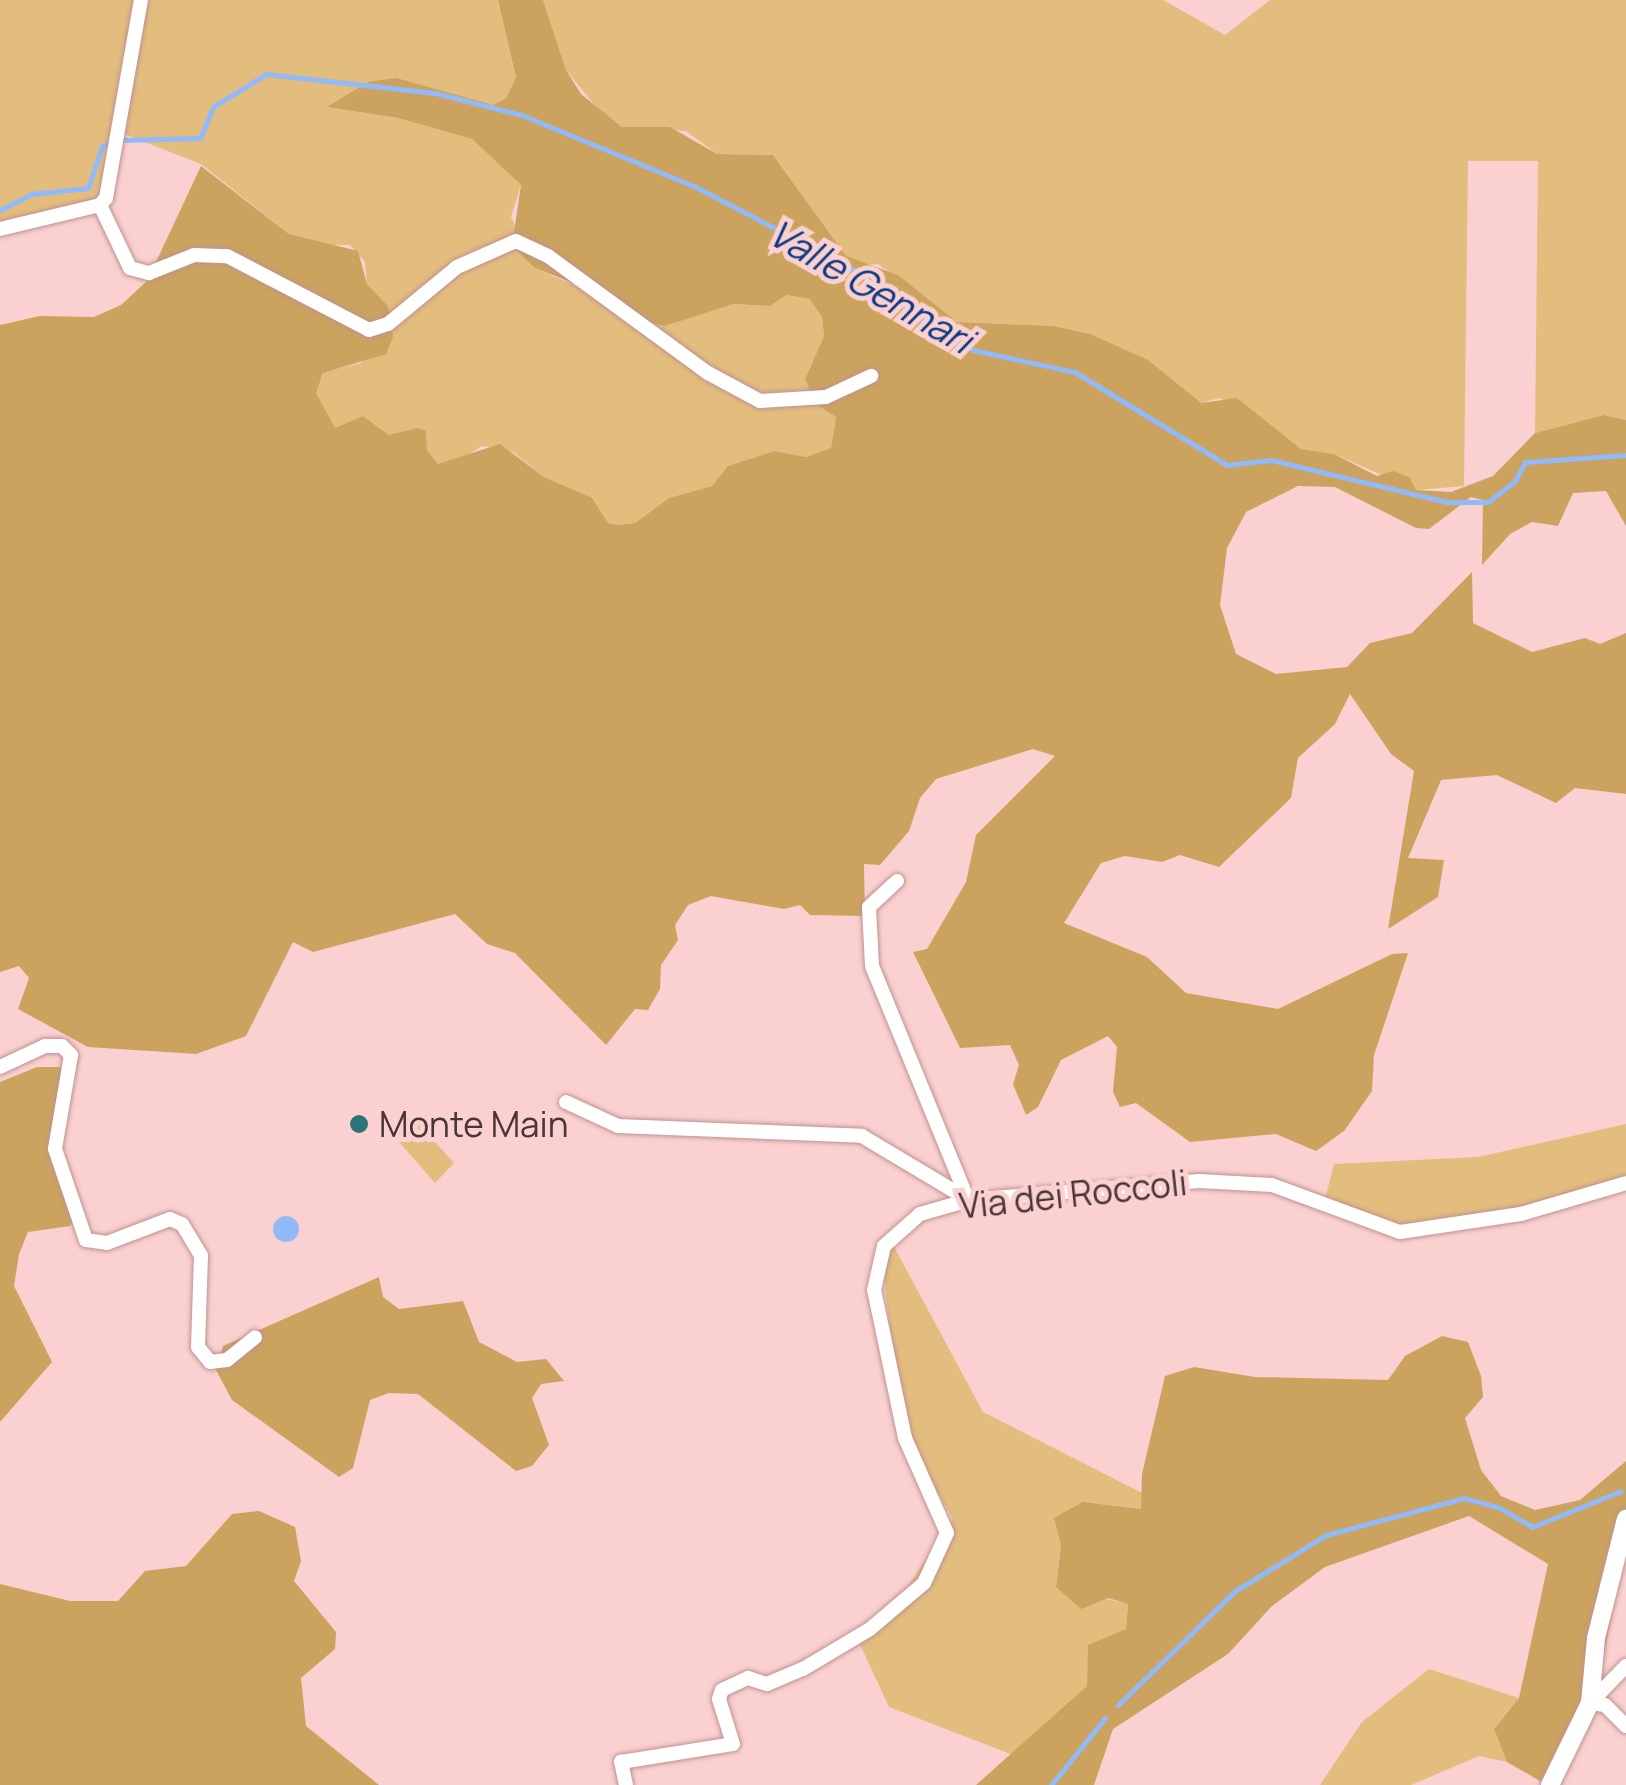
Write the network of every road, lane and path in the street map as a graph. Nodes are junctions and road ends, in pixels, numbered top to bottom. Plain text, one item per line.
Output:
1 (142, 0) edge
2 (100, 205) junction
3 (0, 230) edge
4 (871, 376) dead end
5 (897, 881) dead end
6 (0, 1067) edge
7 (566, 1102) dead end
8 (1626, 1184) edge
9 (968, 1200) junction
10 (255, 1338) dead end
11 (1626, 1519) edge
12 (1626, 1666) edge
13 (1590, 1703) junction
14 (1626, 1726) edge
15 (626, 1785) edge
16 (1550, 1785) edge

1 - 2 street
2 - 3 street
2 - 4 street
5 - 9 street
6 - 10 street
7 - 9 street
8 - 9 street, Via dei Roccoli
9 - 15 street, Via dei Roccoli
11 - 13 street
12 - 13 street
13 - 14 street
13 - 16 street

